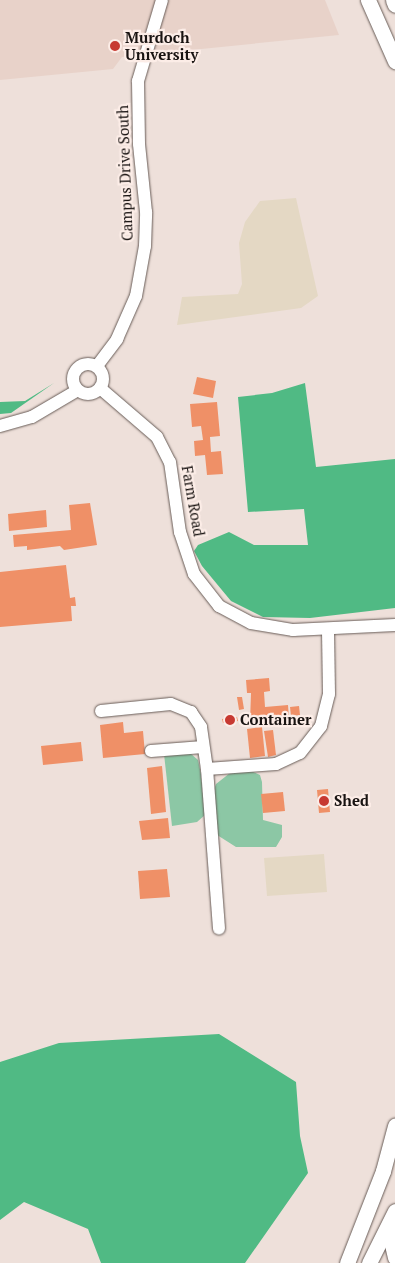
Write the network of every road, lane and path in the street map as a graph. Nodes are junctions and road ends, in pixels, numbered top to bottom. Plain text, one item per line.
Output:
1 (162, 0) edge
2 (368, 0) edge
3 (393, 0) edge
4 (395, 5) edge
5 (395, 61) edge
6 (97, 366) junction
7 (100, 388) junction
8 (78, 390) junction
9 (0, 426) edge
10 (395, 624) edge
11 (328, 630) junction
12 (101, 711) dead end
13 (203, 747) junction
14 (151, 751) dead end
15 (207, 768) junction
16 (219, 929) dead end
17 (395, 1126) edge
18 (395, 1210) edge
19 (395, 1215) edge
20 (395, 1258) edge
21 (347, 1263) edge
22 (369, 1263) edge

1 - 6 street, Campus Drive South
2 - 5 main road
3 - 4 main road
6 - 7 street
6 - 8 street
7 - 8 street
7 - 11 street, Farm Road
8 - 9 street
10 - 11 street, Farm Road
11 - 15 street
12 - 13 street
13 - 14 street
13 - 15 street
15 - 16 street
17 - 21 main road
18 - 22 main road
19 - 20 main road

